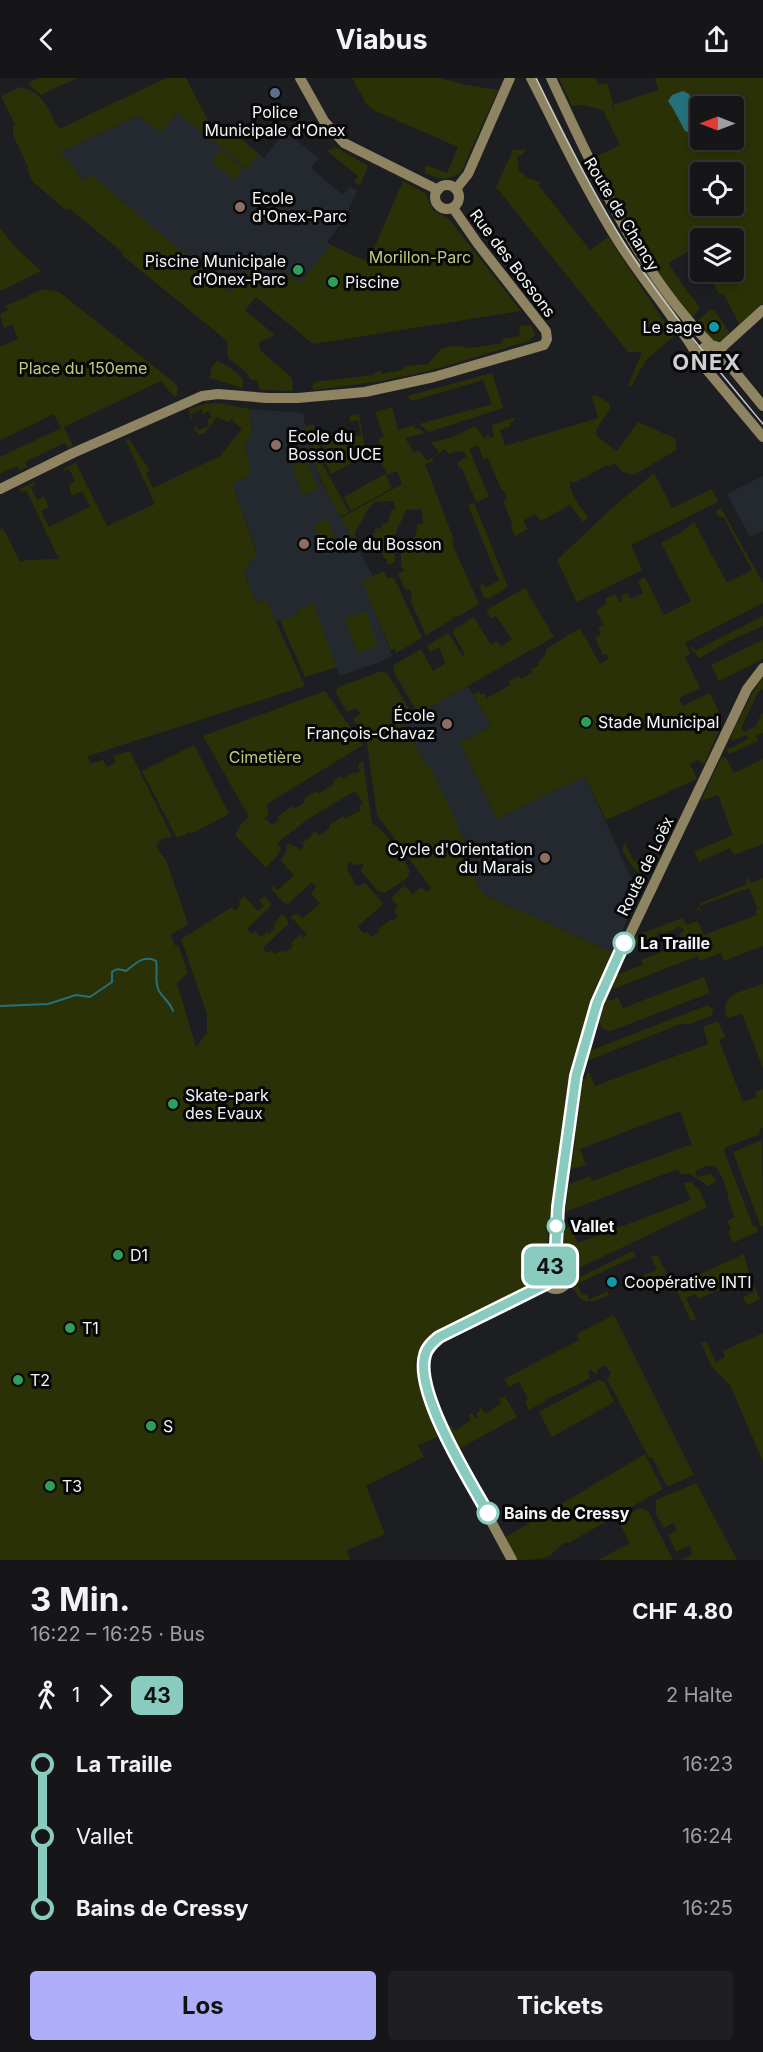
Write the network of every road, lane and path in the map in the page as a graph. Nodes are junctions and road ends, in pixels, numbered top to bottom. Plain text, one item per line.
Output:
1 (300, 78) edge
2 (510, 78) edge
3 (531, 78) edge
4 (551, 78) edge
5 (456, 189) junction
6 (438, 190) junction
7 (453, 208) junction
8 (763, 310) edge
9 (718, 350) junction
10 (699, 358) junction
11 (707, 370) junction
12 (763, 406) edge
13 (763, 437) edge
14 (0, 489) edge
15 (763, 668) edge
16 (555, 1265) junction
17 (546, 1284) junction
18 (512, 1560) edge

1 - 6 street, Rue des Bossons
2 - 5 street
3 - 10 street, Route de Chancy
4 - 9 street, Route de Chancy
5 - 6 street, Rue des Bossons
5 - 7 street, Rue des Bossons
6 - 7 street, Rue des Bossons
7 - 14 street, Rue des Bossons
8 - 9 street
9 - 10 street
9 - 11 street
9 - 12 street, Route de Chancy
10 - 11 street
11 - 13 street
15 - 16 street, Route de Loëx
16 - 17 street
16 - 17 street
17 - 18 street

